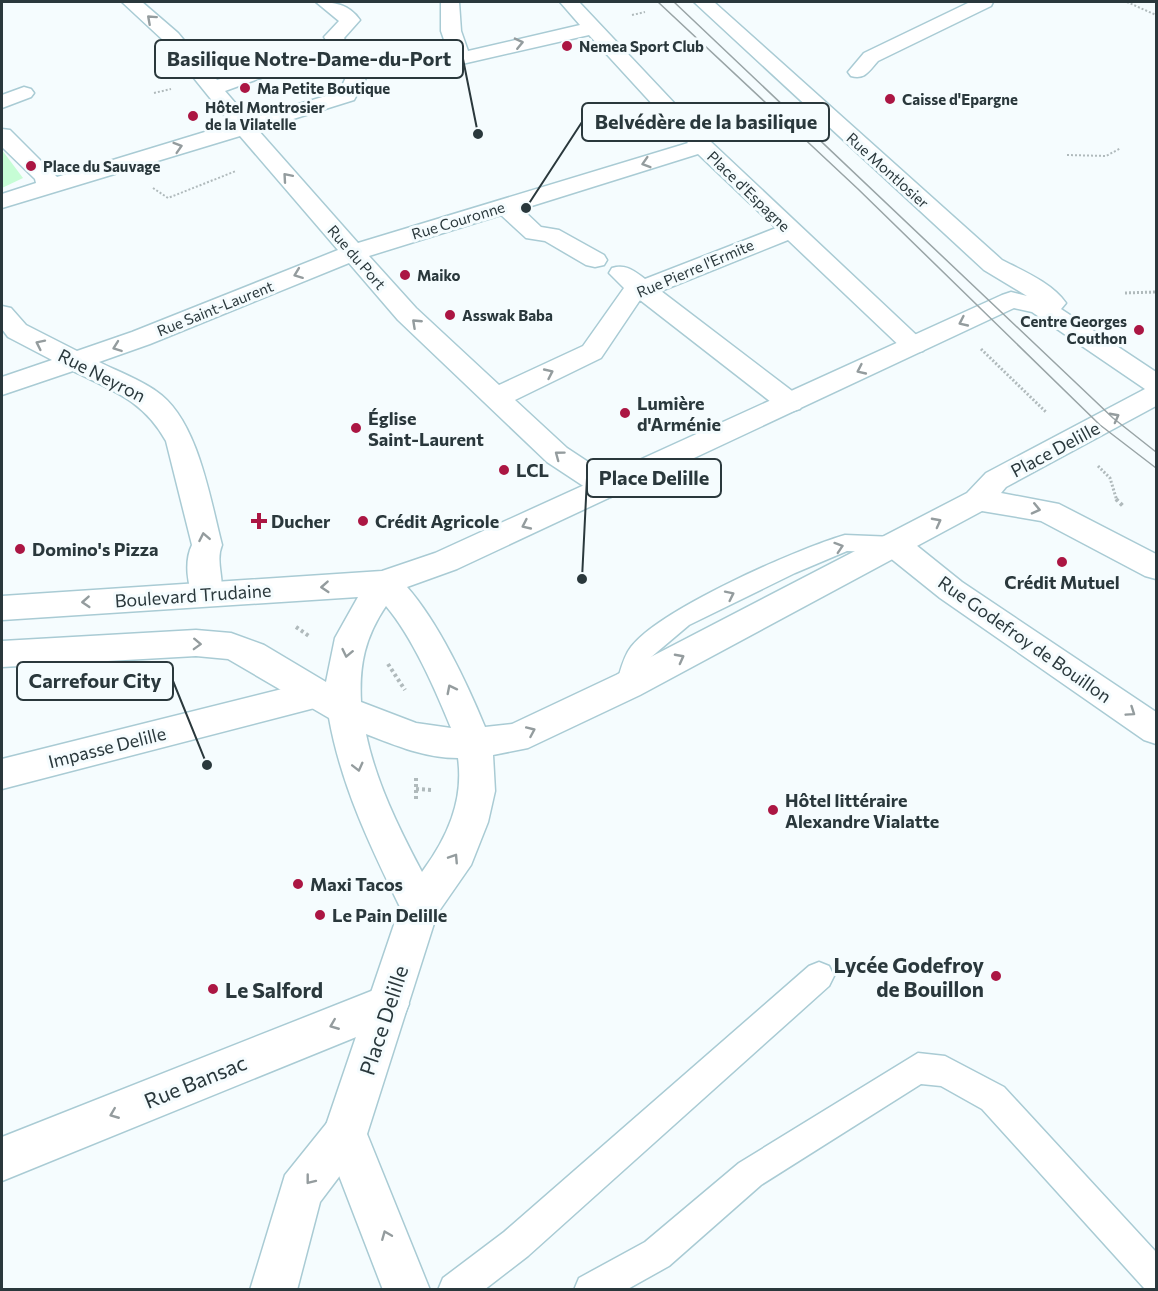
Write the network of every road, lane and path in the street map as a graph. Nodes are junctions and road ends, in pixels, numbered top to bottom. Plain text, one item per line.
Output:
1 (131, 2) edge
2 (325, 2) edge
3 (450, 2) edge
4 (569, 2) edge
5 (703, 2) edge
6 (984, 2) edge
7 (1127, 2) edge
8 (645, 12) dead end
9 (632, 15) dead end
10 (1156, 15) edge
11 (593, 28) junction
12 (341, 50) junction
13 (462, 58) junction
14 (359, 71) junction
15 (858, 72) dead end
16 (213, 88) junction
17 (24, 93) dead end
18 (2, 102) edge
19 (758, 126) dead end
20 (244, 127) junction
21 (744, 130) dead end
22 (2, 135) edge
23 (702, 146) junction
24 (1121, 148) dead end
25 (1067, 155) dead end
26 (48, 186) junction
27 (2, 201) edge
28 (505, 206) junction
29 (790, 231) junction
30 (352, 253) junction
31 (595, 260) dead end
32 (993, 265) junction
33 (621, 273) dead end
34 (643, 289) junction
35 (1156, 292) edge
36 (1125, 293) dead end
37 (1011, 300) junction
38 (2, 314) edge
39 (1063, 321) junction
40 (914, 345) junction
41 (978, 346) dead end
42 (78, 361) junction
43 (1156, 384) edge
44 (2, 386) edge
45 (1156, 395) edge
46 (496, 398) junction
47 (790, 403) junction
48 (1051, 417) dead end
49 (1092, 459) dead end
50 (607, 488) junction
51 (978, 500) junction
52 (1125, 507) dead end
53 (895, 545) junction
54 (1156, 568) edge
55 (384, 583) junction
56 (207, 594) junction
57 (2, 608) edge
58 (2, 654) edge
59 (387, 663) dead end
60 (411, 700) dead end
61 (331, 702) junction
62 (1156, 730) edge
63 (474, 743) junction
64 (2, 774) edge
65 (416, 789) dead end
66 (442, 790) dead end
67 (420, 906) junction
68 (819, 976) dead end
69 (388, 1004) junction
70 (345, 1134) junction
71 (2, 1160) edge
72 (1156, 1276) edge
73 (273, 1290) edge
74 (407, 1290) edge
75 (455, 1290) edge
76 (591, 1290) edge

16 -> 1 street, Rue du Port
2 - 12 street
3 - 13 street
4 - 11 street, Place d'Espagne
5 - 32 street, Rue Montlosier
6 - 15 street
7 - 10 path
8 - 9 path
13 -> 11 street
11 - 23 street, Place d'Espagne
12 - 14 street
12 - 16 street
13 - 14 street
14 - 20 street
16 - 20 street, Rue du Port
17 - 18 street
19 - 21 path
26 -> 20 street
30 -> 20 street, Rue du Port
22 - 26 street
23 -> 28 street, Rue Couronne
23 - 29 street, Place d'Espagne
24 - 25 path
26 - 27 street
28 - 30 street, Rue Couronne
28 - 31 street
29 - 34 street, Rue Pierre l'Ermite
29 - 40 street, Place d'Espagne
30 -> 42 street, Rue Saint-Laurent
46 -> 30 street, Rue du Port
32 - 37 street, Rue Montlosier
32 - 39 street, Rue Montlosier
33 - 34 street
46 -> 34 street, Rue Pierre l'Ermite
34 - 47 street
35 - 36 path
37 - 39 street
37 -> 40 street
42 -> 38 street, Rue Neyron
39 - 43 street
40 -> 47 street
41 - 48 path
42 - 44 street, Rue Saint-Laurent
56 -> 42 street, Rue Neyron
51 -> 45 street, Place Delille
50 -> 46 street, Rue du Port
47 - 50 street
49 - 52 path
50 -> 55 street
53 -> 51 street, Place Delille
51 -> 54 street
53 -> 62 street, Rue Godefroy de Bouillon
63 -> 53 street, Place Delille
55 -> 56 street, Boulevard Trudaine
55 -> 61 street
63 -> 55 street, Place Delille
56 -> 57 street, Boulevard Trudaine
58 -> 61 street
59 - 60 path
61 - 63 street, Place Delille
61 - 64 street, Impasse Delille
61 -> 67 street
67 -> 63 street, Place Delille
65 - 66 path
67 - 69 street, Place Delille
68 - 75 lane
69 - 70 street, Place Delille
69 -> 71 street, Rue Bansac
70 -> 73 street, Place Delille
74 -> 70 street
72 - 76 lane

